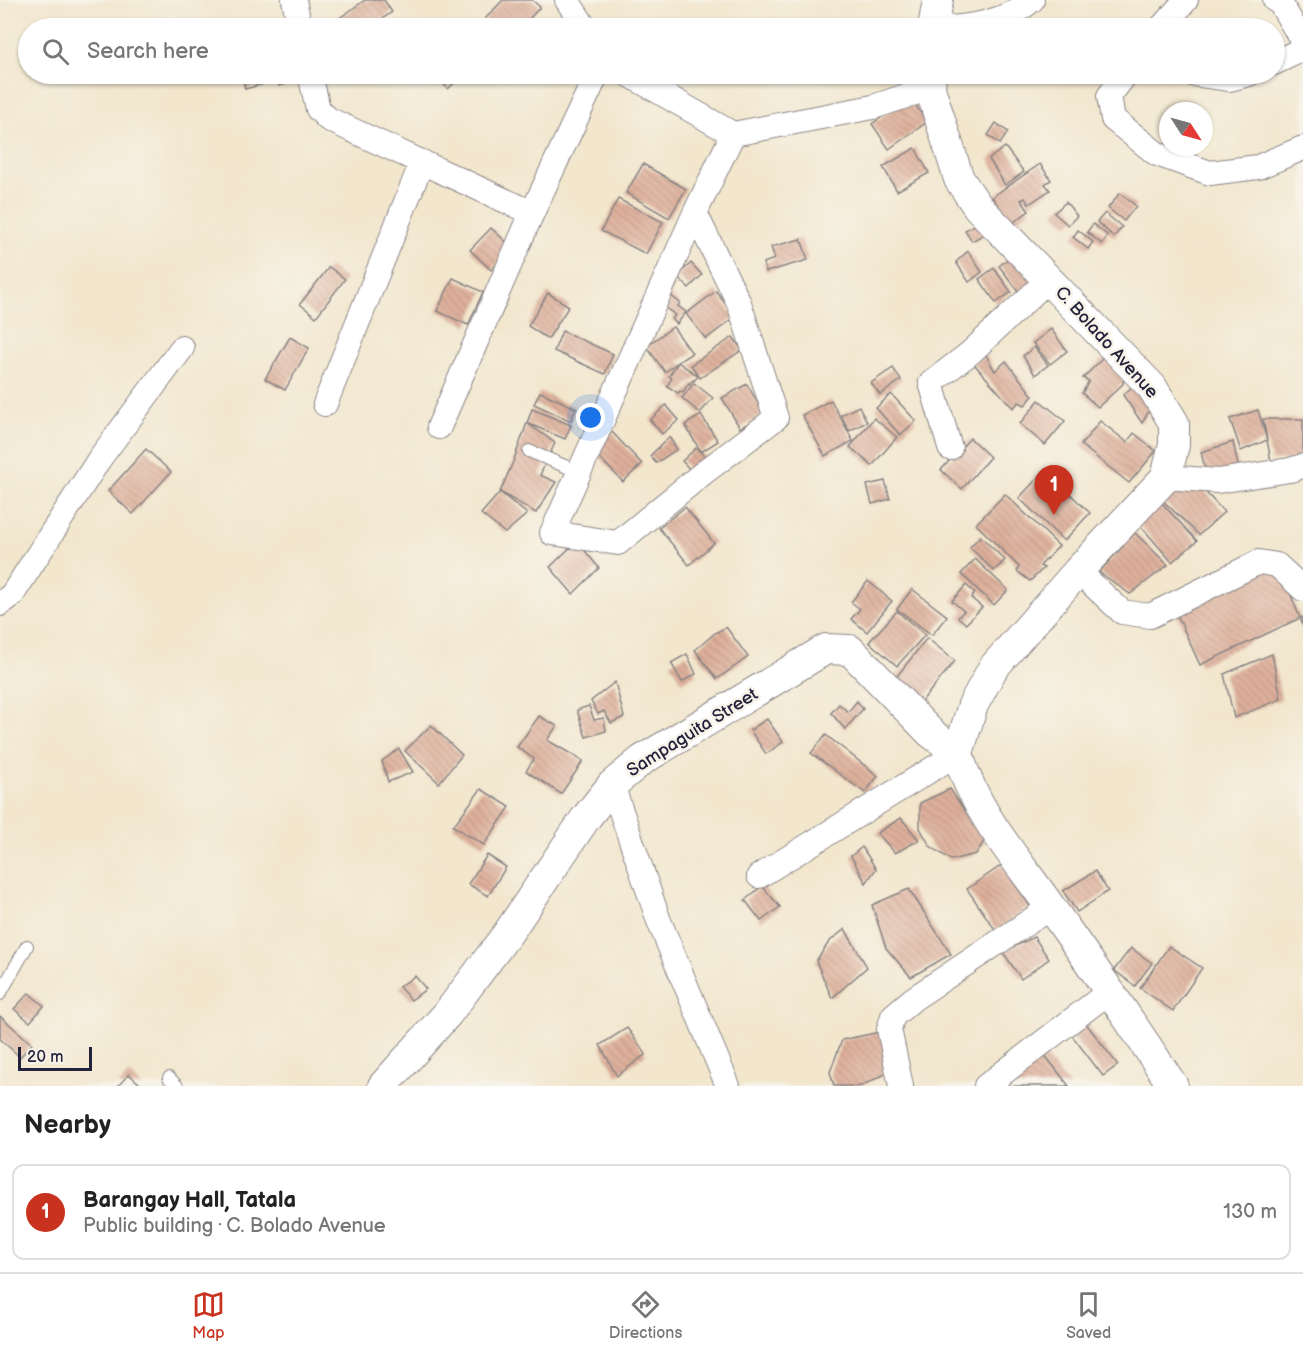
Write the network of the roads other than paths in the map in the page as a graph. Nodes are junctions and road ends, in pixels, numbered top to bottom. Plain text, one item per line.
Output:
1 (294, 0) edge
2 (567, 0) edge
3 (938, 0) edge
4 (1032, 0) edge
5 (1186, 0) edge
6 (1278, 0) edge
7 (298, 18) edge
8 (579, 18) edge
9 (935, 18) edge
10 (1002, 18) edge
11 (1170, 18) edge
12 (1303, 42) edge
13 (1303, 49) edge
14 (1285, 58) edge
15 (312, 84) edge
16 (592, 84) edge
17 (646, 84) edge
18 (923, 84) edge
19 (931, 84) edge
20 (1118, 84) edge
21 (733, 134) junction
22 (1303, 148) edge
23 (422, 162) junction
24 (532, 213) junction
25 (695, 213) junction
26 (1049, 279) junction
27 (182, 348) dead end
28 (325, 404) dead end
29 (439, 427) dead end
30 (950, 448) dead end
31 (529, 452) dead end
32 (1303, 466) edge
33 (579, 472) junction
34 (1166, 477) junction
35 (1078, 571) junction
36 (1303, 589) edge
37 (0, 604) edge
38 (958, 753) junction
39 (612, 784) junction
40 (759, 876) dead end
41 (1051, 907) junction
42 (27, 946) dead end
43 (1110, 992) junction
44 (0, 994) edge
45 (383, 1086) edge
46 (728, 1086) edge
47 (901, 1086) edge
48 (986, 1086) edge
49 (1173, 1086) edge

1 - 7 street
2 - 8 street
3 - 9 street
4 - 10 street
5 - 11 street
6 - 12 street
13 - 14 street
15 - 23 street
16 - 24 street
17 - 21 street
18 - 21 street
19 - 26 street, C. Bolado Avenue
20 - 22 street
21 - 25 street
23 - 24 street
23 - 28 street
24 - 29 street
25 - 33 street
25 - 33 street
26 - 30 street
26 - 34 street, C. Bolado Avenue
27 - 37 street
31 - 33 lane
32 - 34 street
34 - 35 street, C. Bolado Avenue
35 - 36 street
35 - 38 street, C. Bolado Avenue
38 - 39 street, Sampaguita Street
38 - 40 street
38 - 41 street
39 - 45 street, Sampaguita Street
39 - 46 street
41 - 43 street
41 - 47 street
42 - 44 lane
43 - 48 street
43 - 49 street

